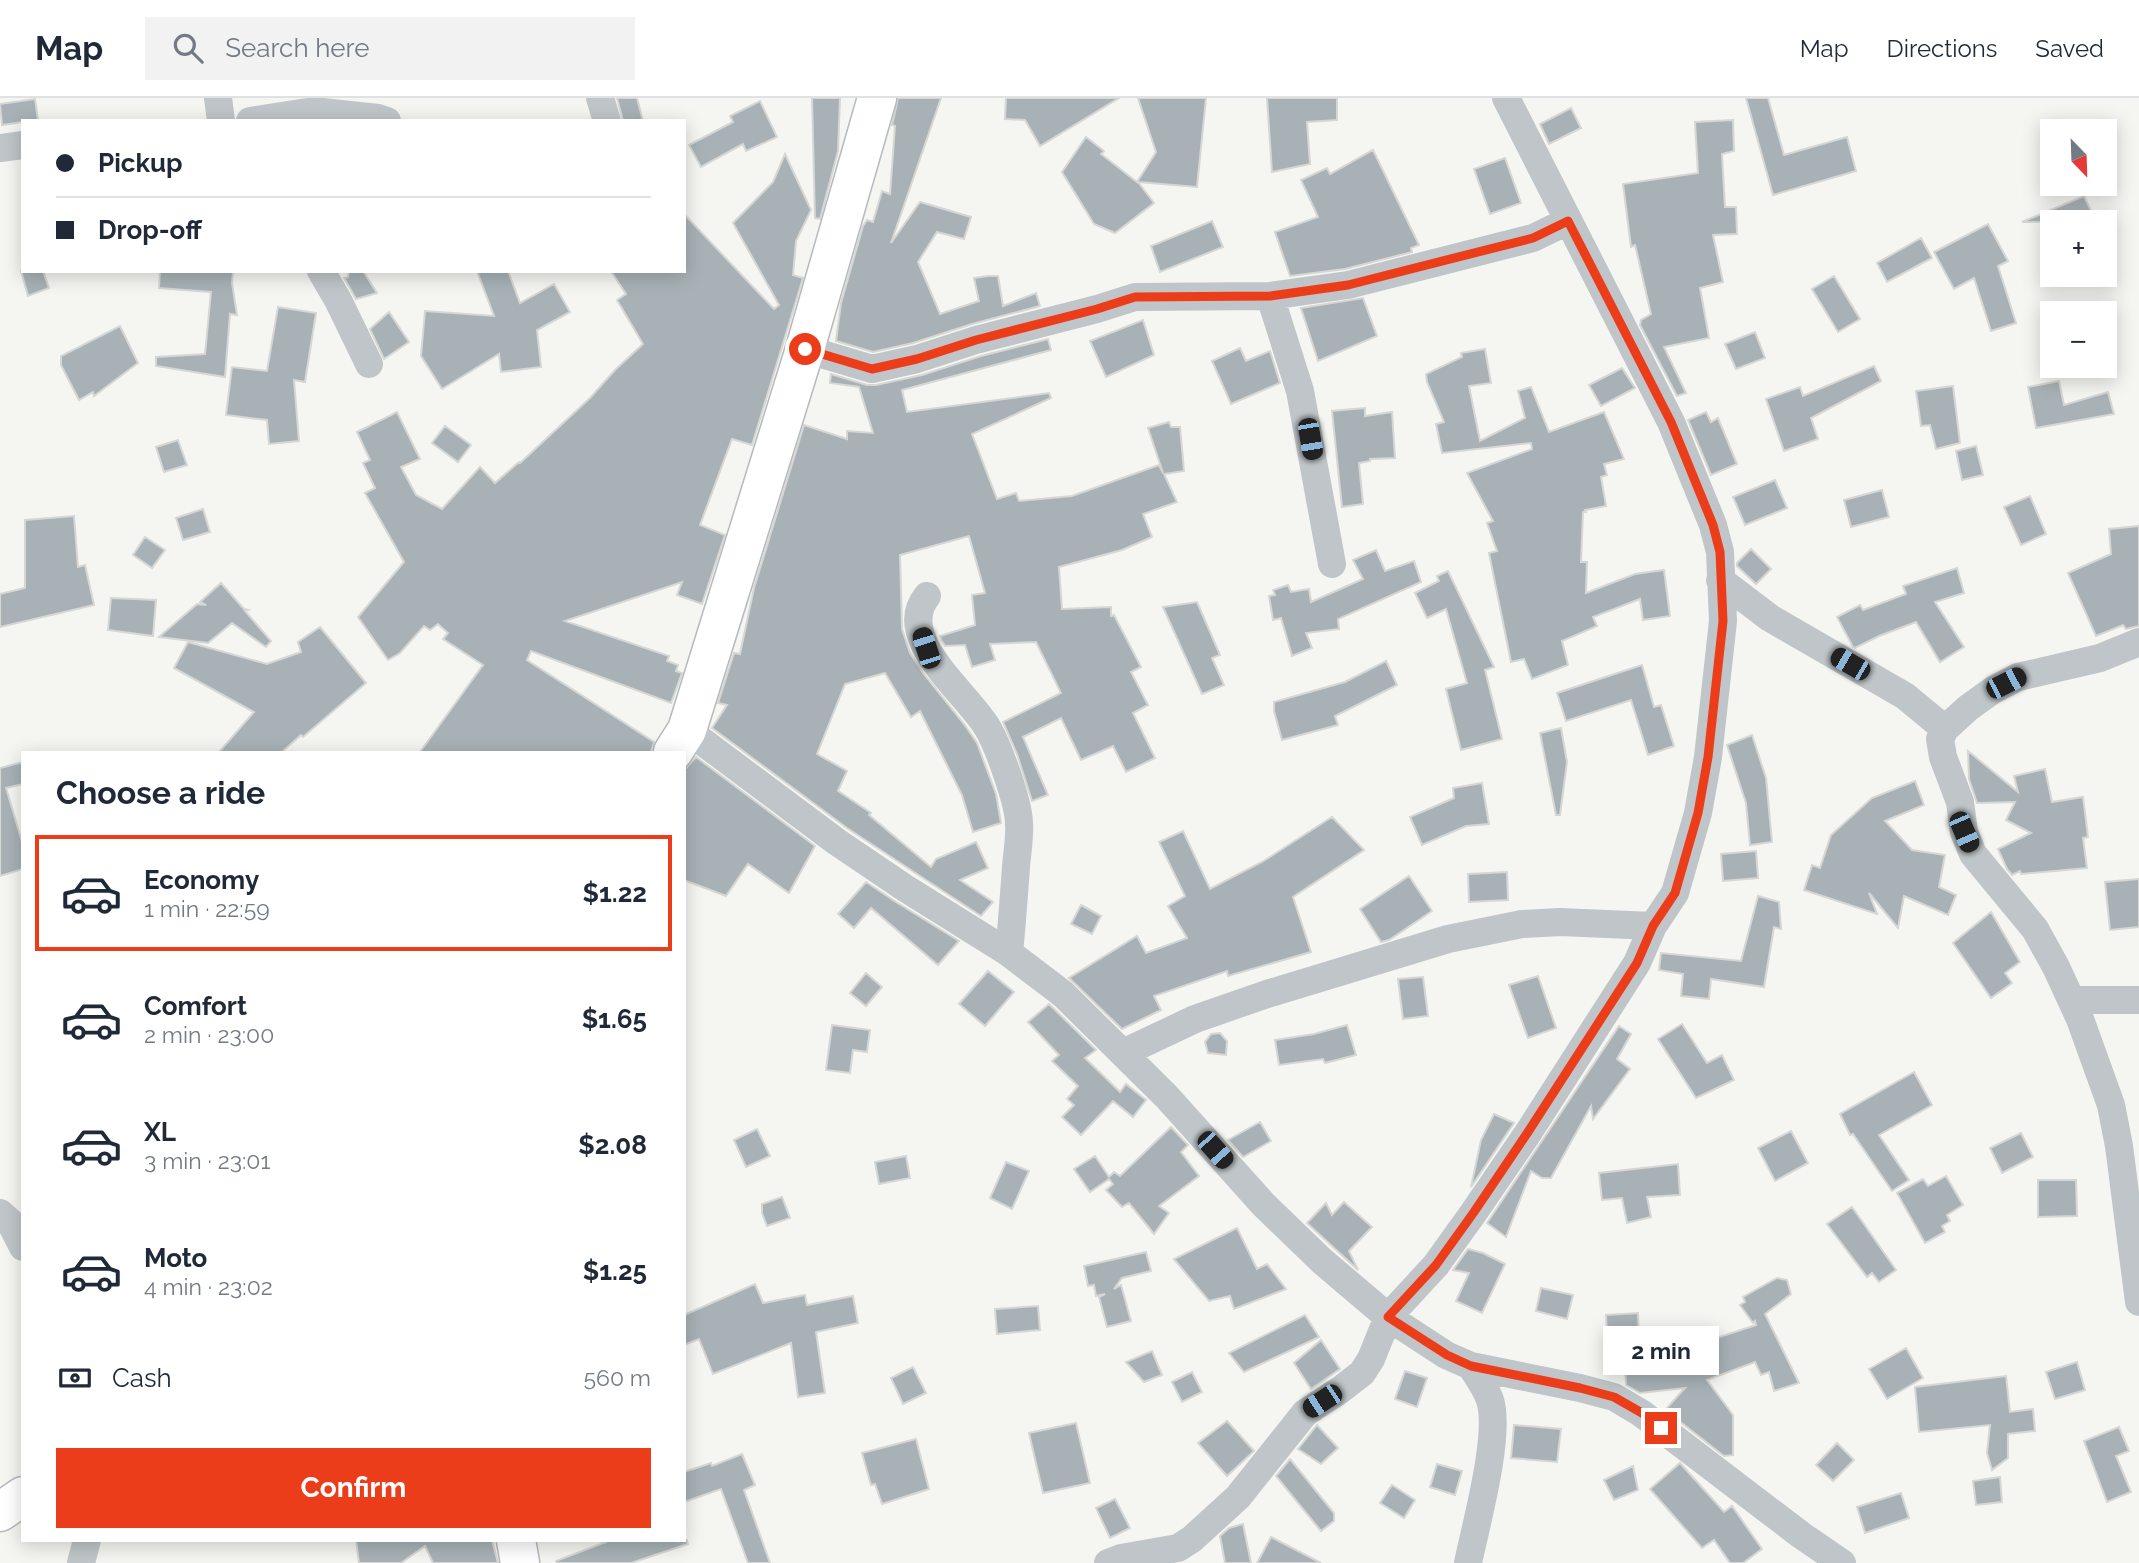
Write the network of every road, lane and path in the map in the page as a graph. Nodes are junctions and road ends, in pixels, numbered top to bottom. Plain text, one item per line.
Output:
1 (218, 98) edge
2 (600, 98) edge
3 (877, 98) edge
4 (1506, 98) edge
5 (221, 119) edge
6 (263, 119) edge
7 (381, 119) edge
8 (606, 119) edge
9 (21, 145) edge
10 (0, 148) edge
11 (1568, 221) junction
12 (322, 273) edge
13 (1270, 296) junction
14 (805, 349) junction
15 (369, 364) dead end
16 (1332, 564) dead end
17 (1720, 580) junction
18 (927, 596) dead end
19 (2139, 642) edge
20 (1945, 729) junction
21 (680, 741) edge
22 (1653, 926) junction
23 (1010, 953) junction
24 (2072, 1000) junction
25 (2139, 1000) edge
26 (1123, 1053) junction
27 (0, 1213) edge
28 (21, 1243) edge
29 (2139, 1302) edge
30 (1388, 1317) junction
31 (1471, 1366) junction
32 (21, 1497) edge
33 (0, 1512) edge
34 (86, 1542) edge
35 (516, 1542) edge
36 (81, 1563) edge
37 (520, 1563) edge
38 (1108, 1563) edge
39 (1468, 1563) edge
40 (1842, 1563) edge

1 - 5 street
2 - 8 street
3 - 14 street
4 - 11 street
6 - 7 street
9 - 10 street
11 - 13 street
11 - 17 street
12 - 15 street
13 - 14 street
13 - 16 street
14 - 21 street
17 - 20 street
17 - 22 street
18 - 23 street
19 - 20 street
20 - 24 street
21 - 23 street
22 - 26 street
22 - 30 street
23 - 26 street
24 - 25 street
24 - 29 street
26 - 30 street
27 - 28 street
30 - 31 street
30 - 38 street
31 - 39 street
31 - 40 street
32 - 33 street
34 - 36 street
35 - 37 street

